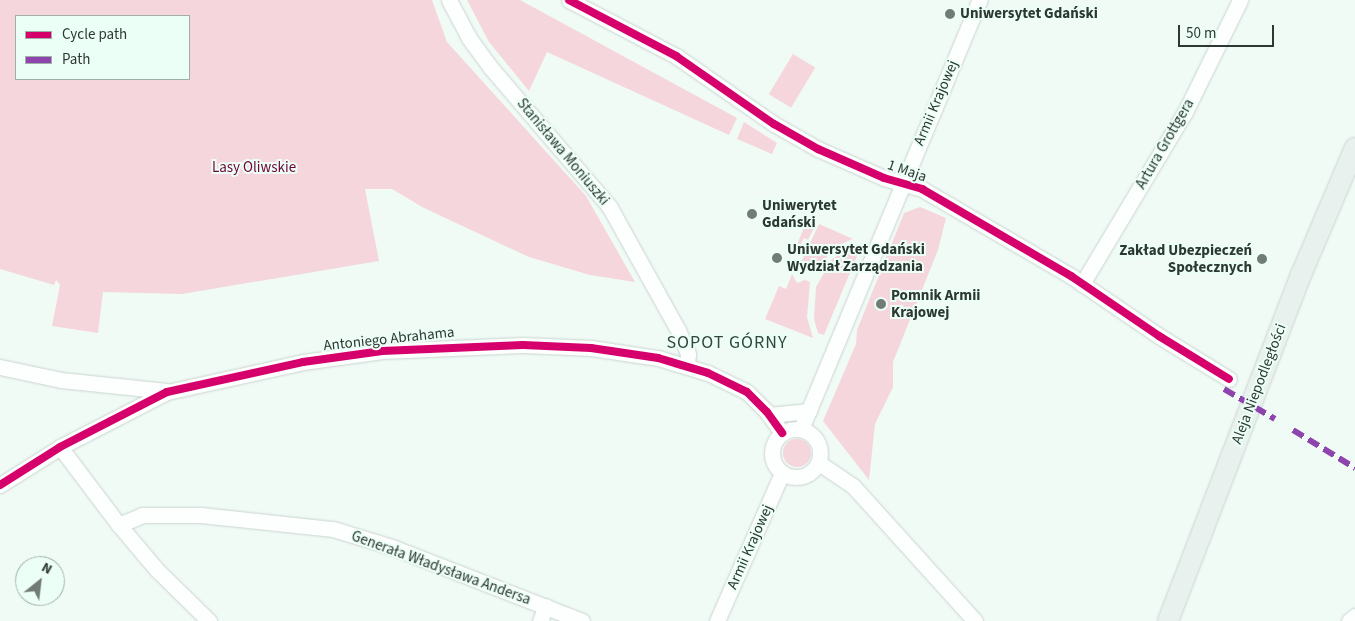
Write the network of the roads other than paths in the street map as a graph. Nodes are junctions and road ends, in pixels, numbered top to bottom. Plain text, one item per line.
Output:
1 (449, 0) edge
2 (569, 0) edge
3 (980, 0) edge
4 (1240, 0) edge
5 (1355, 148) edge
6 (902, 183) junction
7 (1082, 284) junction
8 (688, 366) junction
9 (0, 367) edge
10 (1229, 379) dead end
11 (167, 392) junction
12 (809, 411) junction
13 (769, 415) junction
14 (802, 429) junction
15 (782, 433) junction
16 (60, 446) junction
17 (819, 463) junction
18 (782, 473) junction
19 (0, 485) edge
20 (119, 525) junction
21 (546, 606) junction
22 (1355, 616) edge
23 (209, 621) edge
24 (540, 621) edge
25 (582, 621) edge
26 (718, 621) edge
27 (975, 621) edge
28 (1168, 621) edge
29 (1349, 621) edge

1 - 8 street, Stanisława Moniuszki
2 - 6 street, 1 Maja
3 - 6 street, Armii Krajowej
4 - 7 street, Artura Grottgera
5 - 28 main road, Aleja Niepodległości
6 - 7 street, 1 Maja
6 - 12 street, Armii Krajowej
7 - 10 street, 1 Maja
8 - 11 street, Antoniego Abrahama
8 - 13 street, Antoniego Abrahama
9 - 11 street
11 - 16 street, Antoniego Abrahama
12 - 13 street
12 - 14 street, Armii Krajowej
13 - 15 street, Antoniego Abrahama
14 - 15 street
14 - 17 street
15 - 18 street
16 - 19 street, Antoniego Abrahama
16 - 20 street
17 - 18 street
17 - 27 street
18 - 26 street, Armii Krajowej
20 - 21 street, Generała Władysława Andersa
20 - 23 street
21 - 24 street
21 - 25 street, Generała Władysława Andersa
22 - 29 street

